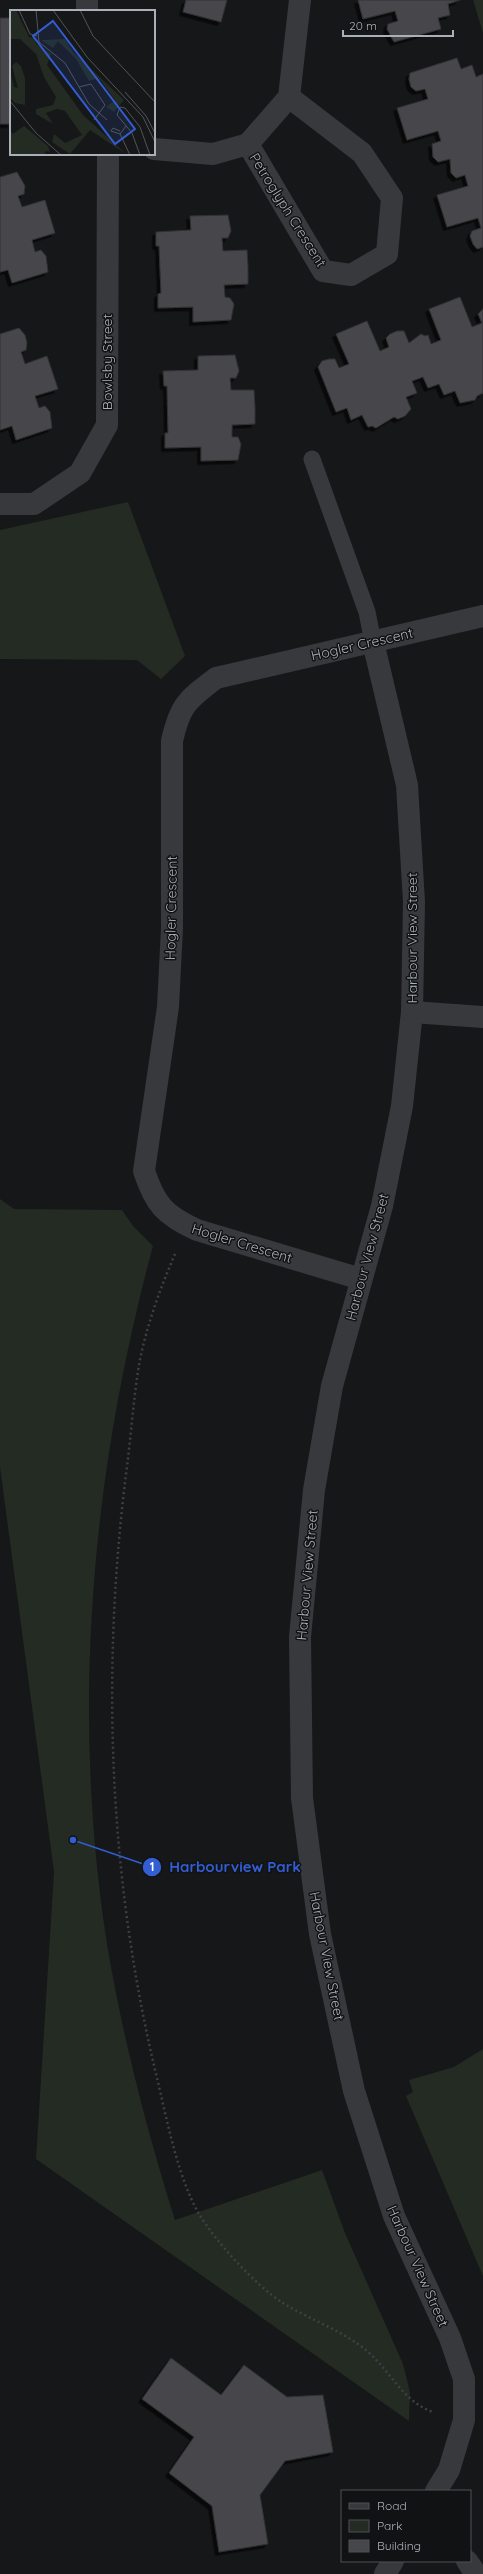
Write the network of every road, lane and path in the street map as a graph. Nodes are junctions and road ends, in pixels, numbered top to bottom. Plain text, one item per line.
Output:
1 (300, 0) edge
2 (289, 97) junction
3 (248, 144) junction
4 (155, 150) edge
5 (108, 155) edge
6 (312, 460) dead end
7 (0, 504) edge
8 (483, 616) edge
9 (373, 642) junction
10 (412, 1012) junction
11 (483, 1017) edge
12 (187, 1225) junction
13 (361, 1279) junction
14 (464, 2420) junction
15 (437, 2490) edge
16 (392, 2562) edge
17 (468, 2562) edge
18 (385, 2574) edge
19 (476, 2574) edge

1 - 2 street
2 - 3 street, Petroglyph Crescent
2 - 3 street, Petroglyph Crescent
3 - 4 street, Petroglyph Crescent
5 - 7 street, Bowlsby Street
6 - 9 lane
8 - 9 street, Hogler Crescent
9 - 10 street, Harbour View Street
9 - 12 street, Hogler Crescent
10 - 11 street
10 - 13 street, Harbour View Street
12 - 13 street, Hogler Crescent
12 - 14 path
13 - 14 street, Harbour View Street
14 - 15 street, Harbour View Street
16 - 18 street
17 - 19 street

